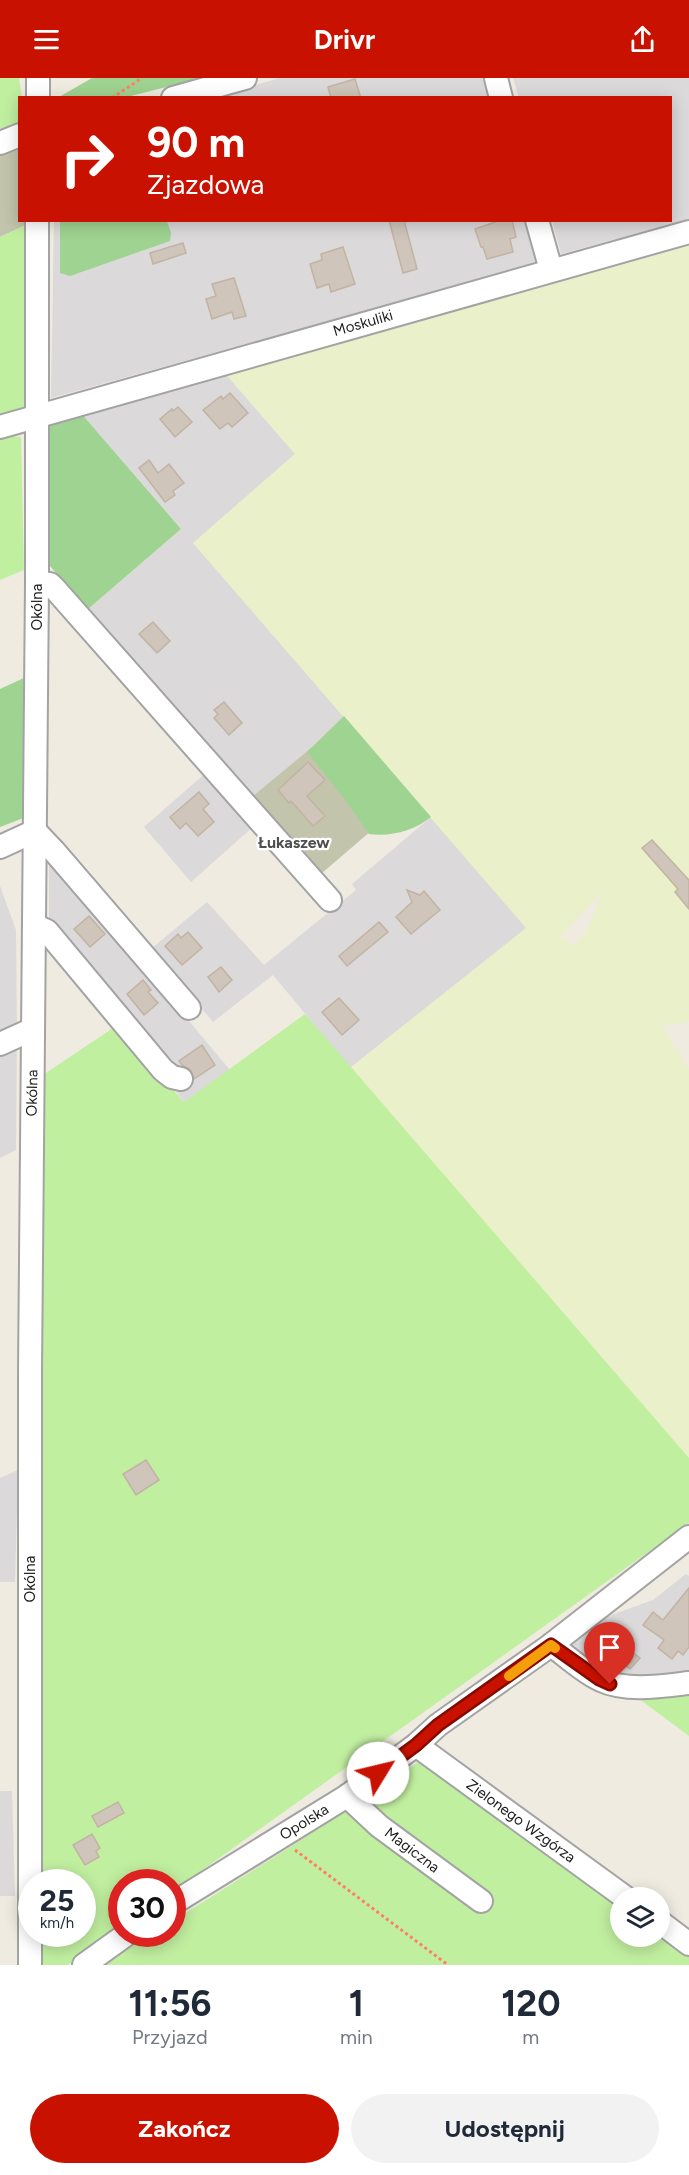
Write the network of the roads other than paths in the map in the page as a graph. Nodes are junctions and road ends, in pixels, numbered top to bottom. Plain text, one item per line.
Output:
1 (38, 78) edge
2 (245, 78) edge
3 (496, 78) edge
4 (38, 96) edge
5 (180, 96) edge
6 (500, 96) edge
7 (18, 136) edge
8 (0, 143) edge
9 (38, 222) edge
10 (538, 222) edge
11 (689, 232) edge
12 (551, 270) junction
13 (38, 417) junction
14 (0, 426) edge
15 (37, 583) junction
16 (35, 831) junction
17 (0, 846) edge
18 (330, 900) dead end
19 (34, 925) junction
20 (189, 1008) dead end
21 (33, 1029) junction
22 (0, 1044) edge
23 (181, 1079) dead end
24 (689, 1537) edge
25 (551, 1645) junction
26 (689, 1683) edge
27 (416, 1745) junction
28 (346, 1796) junction
29 (611, 1887) edge
30 (186, 1895) edge
31 (481, 1901) dead end
32 (670, 1930) edge
33 (689, 1944) edge
34 (109, 1947) edge
35 (30, 1965) edge
36 (84, 1965) edge

1 - 4 street
2 - 5 street
3 - 6 street
7 - 8 street
9 - 13 street, Okólna
10 - 12 street
11 - 12 street, Moskuliki
12 - 13 street, Moskuliki
13 - 14 street, Moskuliki
13 - 15 street, Okólna
15 - 16 street, Okólna
15 - 18 street
16 - 17 street
16 - 19 street, Okólna
16 - 20 street
19 - 21 street, Okólna
19 - 23 street
21 - 22 street
21 - 35 street, Okólna
24 - 25 street, Opolska
25 - 26 street
25 - 27 street, Opolska
27 - 28 street, Opolska
27 - 29 street, Zielonego Wzgórza
28 - 30 street, Opolska
28 - 31 street, Magiczna
32 - 33 street
34 - 36 street

